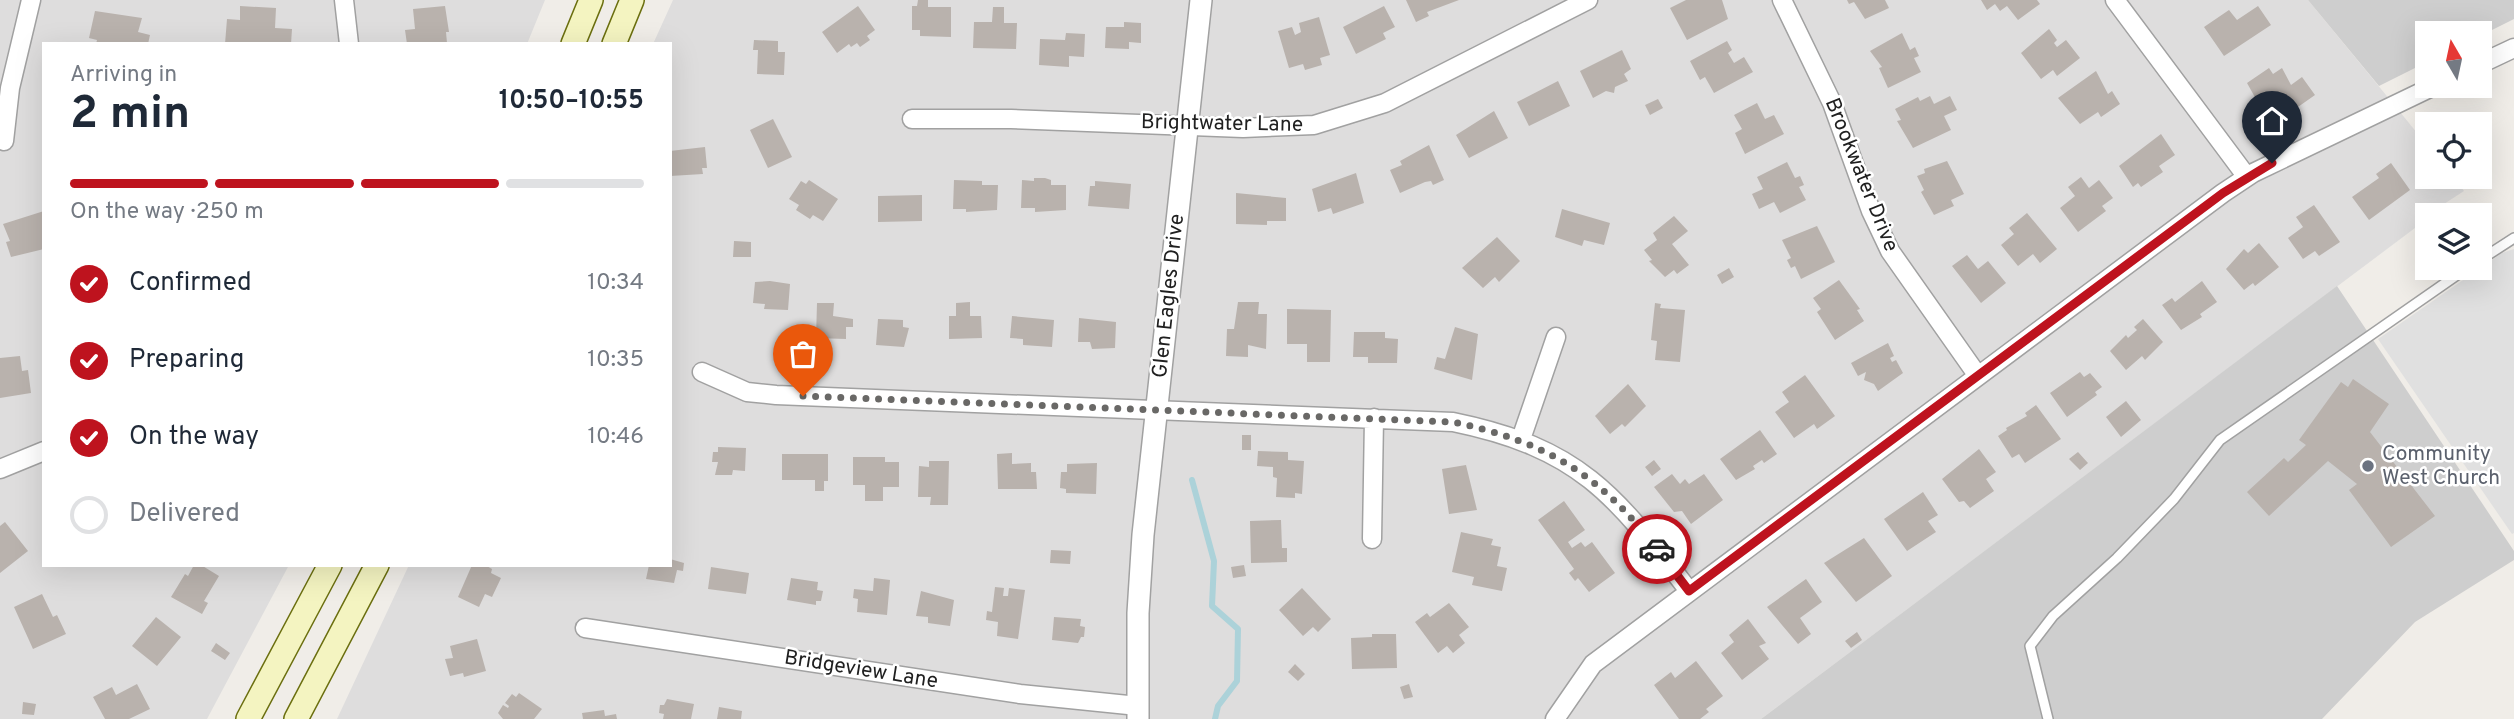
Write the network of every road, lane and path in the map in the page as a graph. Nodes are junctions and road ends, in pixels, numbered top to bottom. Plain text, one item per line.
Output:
1 (31, 0) edge
2 (344, 0) edge
3 (591, 0) edge
4 (632, 0) edge
5 (1201, 0) edge
6 (1588, 0) edge
7 (1782, 0) edge
8 (2115, 0) edge
9 (348, 42) edge
10 (574, 42) edge
11 (615, 42) edge
12 (2514, 48) edge
13 (2492, 58) edge
14 (2415, 95) edge
15 (912, 119) dead end
16 (1188, 125) junction
17 (4, 141) dead end
18 (2247, 177) junction
19 (2514, 239) edge
20 (2492, 253) edge
21 (2450, 280) edge
22 (1556, 337) dead end
23 (702, 372) dead end
24 (1978, 376) junction
25 (1157, 410) junction
26 (1374, 418) junction
27 (1521, 439) junction
28 (42, 452) edge
29 (0, 469) edge
30 (1372, 539) dead end
31 (329, 567) edge
32 (376, 567) edge
33 (1689, 591) junction
34 (584, 628) dead end
35 (1138, 713) edge
36 (248, 719) edge
37 (296, 719) edge
38 (1555, 719) edge
39 (2048, 719) edge

1 - 17 street
2 - 9 street
3 - 10 main road
4 - 11 main road
5 - 16 street, Glen Eagles Drive
6 - 16 street, Brightwater Lane
7 - 24 street, Brookwater Drive
8 - 18 street
12 - 13 street
14 - 18 street
15 - 16 street, Brightwater Lane
16 - 25 street, Glen Eagles Drive
18 - 24 street
19 - 20 lane
21 - 39 lane
22 - 27 street
23 - 25 street
24 - 33 street
25 - 26 street
25 - 35 street, Glen Eagles Drive
26 - 27 street
26 - 30 street
27 - 33 street
28 - 29 street
31 - 36 main road
32 - 37 main road
33 - 38 street
34 - 35 street, Bridgeview Lane

